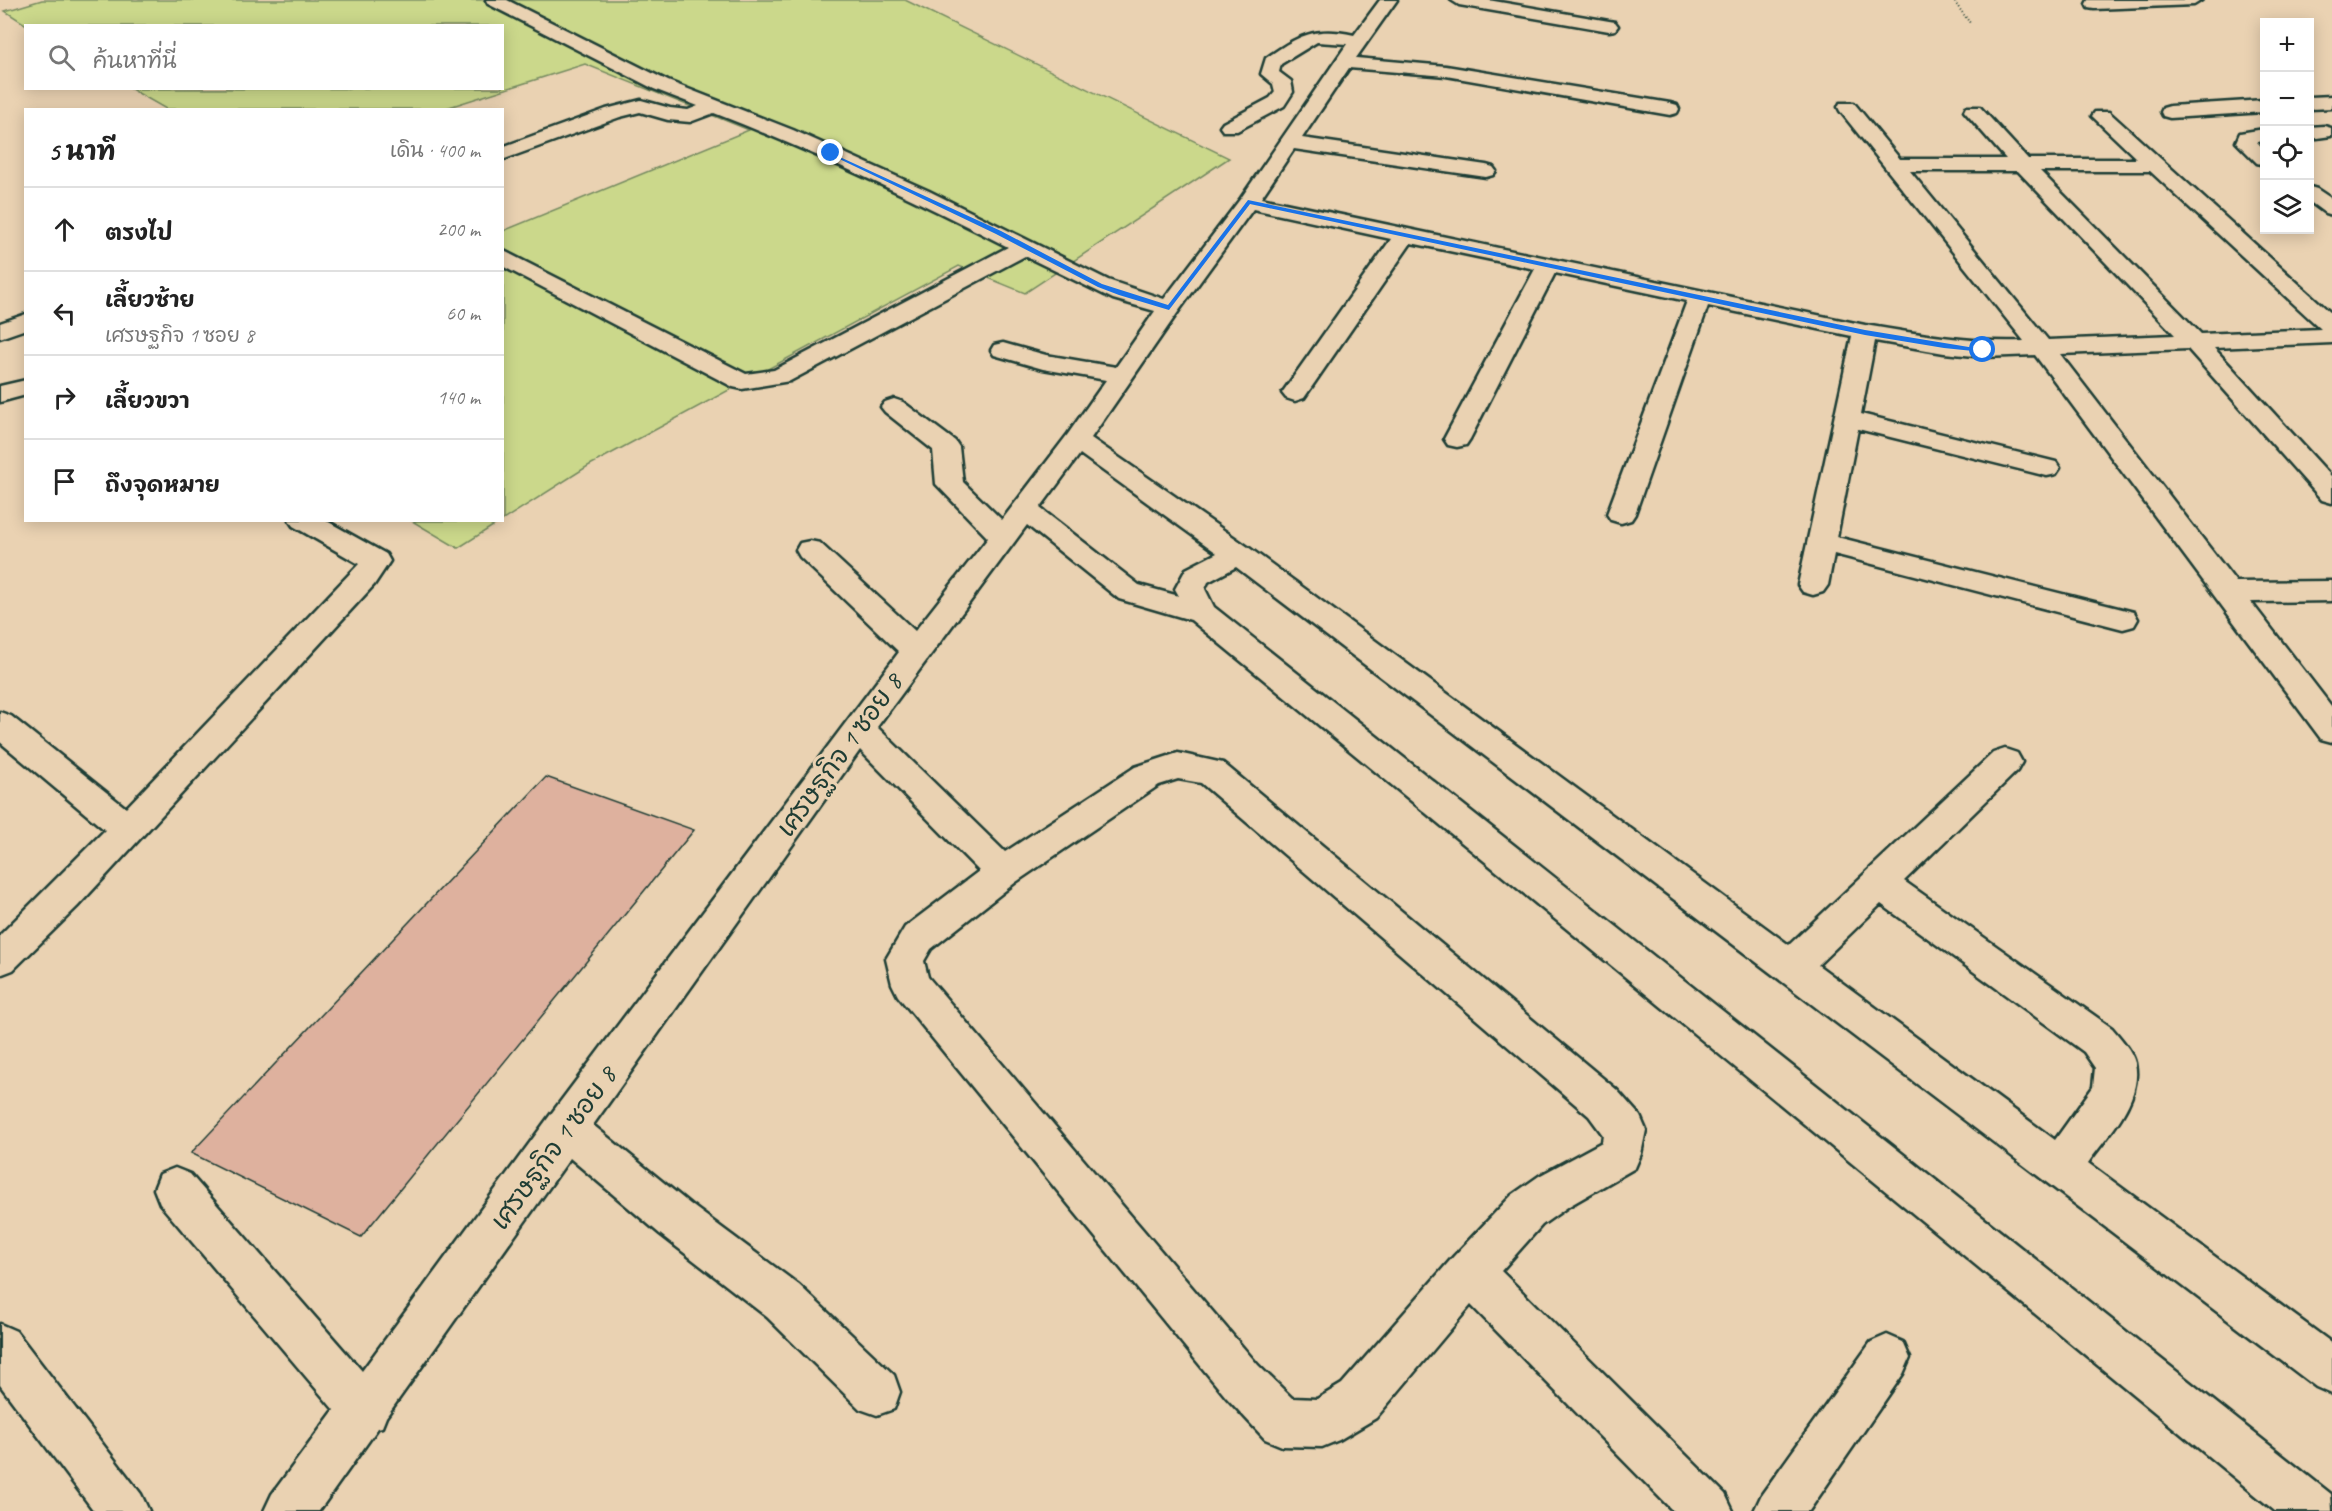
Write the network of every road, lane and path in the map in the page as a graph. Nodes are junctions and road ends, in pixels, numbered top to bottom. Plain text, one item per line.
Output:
1 (494, 0) edge
2 (522, 0) edge
3 (1460, 0) edge
4 (1953, 0) edge
5 (2194, 0) edge
6 (1381, 3) edge
7 (2094, 4) dead end
8 (1503, 8) junction
9 (1970, 23) dead end
10 (1489, 24) dead end
11 (1609, 26) dead end
12 (1351, 52) junction
13 (606, 59) junction
14 (2332, 102) edge
15 (2314, 103) edge
16 (714, 106) junction
17 (2260, 106) edge
18 (1847, 107) dead end
19 (1670, 109) dead end
20 (1973, 111) dead end
21 (2170, 112) dead end
22 (2102, 116) dead end
23 (1230, 127) dead end
24 (2260, 136) edge
25 (1289, 142) junction
26 (504, 153) edge
27 (2260, 155) edge
28 (2021, 164) junction
29 (1895, 165) junction
30 (2154, 165) junction
31 (1486, 171) dead end
32 (2314, 196) edge
33 (1248, 202) junction
34 (2332, 209) edge
35 (1405, 235) junction
36 (1026, 246) junction
37 (504, 257) edge
38 (1548, 265) junction
39 (1700, 297) junction
40 (1169, 308) junction
41 (24, 322) edge
42 (2332, 327) edge
43 (0, 331) edge
44 (1865, 332) junction
45 (2332, 336) edge
46 (2195, 342) junction
47 (2043, 349) junction
48 (1003, 350) dead end
49 (1121, 375) junction
50 (24, 388) edge
51 (1295, 393) dead end
52 (0, 394) edge
53 (894, 407) dead end
54 (1847, 418) junction
55 (1457, 439) dead end
56 (1077, 440) junction
57 (2047, 468) dead end
58 (2332, 494) edge
59 (1023, 508) junction
60 (1621, 514) dead end
61 (307, 522) edge
62 (1002, 536) junction
63 (1822, 542) junction
64 (810, 550) dead end
65 (1239, 554) junction
66 (1813, 585) dead end
67 (2332, 591) edge
68 (2228, 592) junction
69 (1202, 613) junction
70 (2123, 619) dead end
71 (916, 650) junction
72 (858, 728) junction
73 (2332, 730) edge
74 (4, 732) edge
75 (2006, 762) dead end
76 (128, 828) junction
77 (1003, 873) junction
78 (1879, 883) junction
79 (0, 959) edge
80 (1792, 966) junction
81 (566, 1128) junction
82 (2060, 1168) junction
83 (175, 1189) dead end
84 (1470, 1272) junction
85 (0, 1347) edge
86 (1887, 1358) dead end
87 (2332, 1371) edge
88 (877, 1392) dead end
89 (365, 1410) junction
90 (124, 1511) edge
91 (289, 1511) edge
92 (1708, 1511) edge
93 (1779, 1511) edge
94 (2314, 1511) edge

1 - 13 street
2 - 13 street
3 - 8 street
4 - 9 path
5 - 7 street
6 - 12 street, เศรษฐกิจ 1 ซอย 8
8 - 10 street
8 - 11 street
12 - 19 street
12 - 23 street
12 - 25 street, เศรษฐกิจ 1 ซอย 8
13 - 16 street
14 - 15 street
16 - 26 street
16 - 36 street
17 - 21 street
18 - 29 street
20 - 28 street
22 - 30 street
24 - 27 street
25 - 31 street
25 - 33 street, เศรษฐกิจ 1 ซอย 8
28 - 29 street
28 - 30 street
28 - 46 street
29 - 47 street
30 - 42 street
32 - 34 street
33 - 35 street
33 - 40 street, เศรษฐกิจ 1 ซอย 8
35 - 38 street
35 - 51 street
36 - 37 street
36 - 40 street
38 - 39 street
38 - 55 street
39 - 44 street
39 - 60 street
40 - 49 street, เศรษฐกิจ 1 ซอย 8
41 - 43 street
44 - 47 street
44 - 54 street
45 - 46 street
46 - 47 street
46 - 58 street
47 - 68 street
48 - 49 street
49 - 56 street, เศรษฐกิจ 1 ซอย 8
50 - 52 street
53 - 62 street
54 - 57 street
54 - 63 street
56 - 59 street, เศรษฐกิจ 1 ซอย 8
56 - 65 street
59 - 62 street, เศรษฐกิจ 1 ซอย 8
59 - 69 street
61 - 76 street
62 - 71 street, เศรษฐกิจ 1 ซอย 8
63 - 66 street
63 - 70 street
64 - 71 street
65 - 69 street
65 - 80 street
67 - 68 street
68 - 73 street
69 - 94 street
71 - 72 street, เศรษฐกิจ 1 ซอย 8
72 - 77 street
72 - 81 street, เศรษฐกิจ 1 ซอย 8
74 - 76 street
75 - 78 street
76 - 79 street
77 - 84 street
77 - 84 street
78 - 80 street
78 - 82 street
80 - 82 street
81 - 88 street
81 - 89 street, เศรษฐกิจ 1 ซอย 8
82 - 87 street
83 - 89 street
84 - 92 street
85 - 90 street
86 - 93 street
89 - 91 street, เศรษฐกิจ 1 ซอย 8

